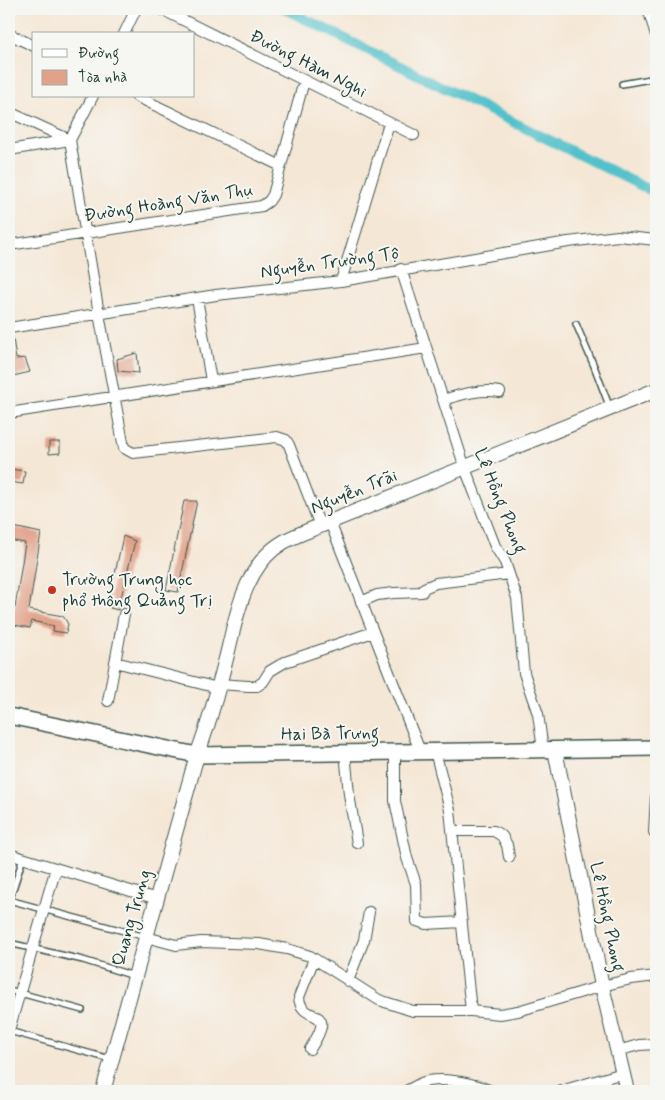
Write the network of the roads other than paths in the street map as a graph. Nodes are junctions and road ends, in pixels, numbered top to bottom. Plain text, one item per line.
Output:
1 (136, 9) edge
2 (160, 9) edge
3 (648, 9) edge
4 (125, 32) edge
5 (9, 34) edge
6 (656, 35) edge
7 (32, 45) edge
8 (656, 78) edge
9 (304, 81) junction
10 (622, 84) dead end
11 (92, 98) edge
12 (140, 98) edge
13 (9, 112) edge
14 (389, 123) junction
15 (414, 135) dead end
16 (70, 140) junction
17 (9, 150) edge
18 (282, 166) junction
19 (86, 233) junction
20 (656, 240) edge
21 (9, 245) edge
22 (401, 269) junction
23 (341, 281) junction
24 (197, 298) junction
25 (99, 314) junction
26 (576, 324) dead end
27 (9, 328) edge
28 (426, 348) junction
29 (211, 381) junction
30 (656, 390) edge
31 (500, 392) dead end
32 (115, 396) junction
33 (443, 400) junction
34 (610, 409) junction
35 (9, 413) edge
36 (465, 468) junction
37 (325, 524) junction
38 (509, 574) junction
39 (361, 602) junction
40 (124, 614) dead end
41 (373, 632) junction
42 (115, 662) junction
43 (218, 686) junction
44 (108, 701) dead end
45 (9, 716) edge
46 (656, 748) edge
47 (549, 750) junction
48 (395, 751) junction
49 (420, 751) junction
50 (435, 751) junction
51 (345, 752) junction
52 (197, 754) junction
53 (656, 797) edge
54 (452, 831) junction
55 (656, 832) edge
56 (357, 842) dead end
57 (9, 854) edge
58 (509, 857) dead end
59 (23, 858) junction
60 (56, 868) junction
61 (157, 899) junction
62 (9, 901) edge
63 (44, 909) junction
64 (369, 912) dead end
65 (462, 922) junction
66 (146, 937) junction
67 (9, 943) edge
68 (32, 949) junction
69 (314, 959) junction
70 (656, 976) edge
71 (135, 977) junction
72 (348, 981) junction
73 (602, 986) junction
74 (9, 990) edge
75 (20, 993) junction
76 (82, 1010) dead end
77 (471, 1011) junction
78 (9, 1031) edge
79 (656, 1044) edge
80 (310, 1049) dead end
81 (618, 1051) junction
82 (112, 1059) junction
83 (623, 1073) junction
84 (103, 1091) edge
85 (406, 1091) edge
86 (492, 1091) edge
87 (561, 1091) edge
88 (627, 1091) edge

1 - 4 street
2 - 9 street, Đường Hàm Nghi
3 - 6 street
5 - 7 street
8 - 10 lane
9 - 14 street, Đường Hàm Nghi
9 - 18 street, Đường Hoàng Văn Thụ
11 - 16 street
12 - 18 street
13 - 16 street
14 - 15 street, Đường Hàm Nghi
14 - 23 street
16 - 17 street
16 - 19 street
18 - 19 street, Đường Hoàng Văn Thụ
19 - 21 street, Đường Hoàng Văn Thụ
19 - 25 street
20 - 22 street, Nguyễn Trường Tộ
22 - 23 street, Nguyễn Trường Tộ
22 - 28 street, Lê Hồng Phong
23 - 24 street, Nguyễn Trường Tộ
24 - 25 street, Nguyễn Trường Tộ
24 - 29 street
25 - 27 street, Nguyễn Trường Tộ
25 - 32 street
26 - 34 lane
28 - 29 street
28 - 33 street, Lê Hồng Phong
29 - 32 street
30 - 34 street, Nguyễn Trãi
31 - 33 street
32 - 35 street
32 - 37 street
33 - 36 street, Lê Hồng Phong
34 - 36 street, Nguyễn Trãi
36 - 37 street, Nguyễn Trãi
36 - 38 street, Lê Hồng Phong
37 - 39 street
37 - 43 street, Nguyễn Trãi
38 - 39 street
38 - 47 street, Lê Hồng Phong
39 - 41 street
40 - 42 street
41 - 43 street
41 - 49 street
42 - 43 street
42 - 44 street
43 - 52 street, Nguyễn Trãi
45 - 52 main road, Hai Bà Trưng
46 - 47 main road, Hai Bà Trưng
47 - 50 main road, Hai Bà Trưng
47 - 73 street, Lê Hồng Phong
48 - 49 main road, Hai Bà Trưng
48 - 51 main road, Hai Bà Trưng
48 - 65 street
49 - 50 main road, Hai Bà Trưng
50 - 54 street
51 - 52 main road, Hai Bà Trưng
51 - 56 street
52 - 61 street, Quang Trung
53 - 55 street
54 - 58 street
54 - 65 street
57 - 59 street
59 - 60 street
59 - 62 lane
60 - 61 street
60 - 63 street
61 - 66 street, Quang Trung
62 - 63 lane
63 - 66 lane
63 - 68 street
64 - 72 street
65 - 77 street
66 - 69 street
66 - 71 street, Quang Trung
67 - 68 lane
68 - 71 lane
68 - 75 street
69 - 72 street
69 - 80 street
70 - 73 street
71 - 82 street, Quang Trung
72 - 77 street
73 - 77 street
73 - 81 street, Lê Hồng Phong
74 - 75 lane
75 - 76 lane
75 - 78 street
78 - 82 lane
79 - 81 street
81 - 83 street, Lê Hồng Phong
82 - 84 street, Quang Trung
83 - 87 street
83 - 88 street, Lê Hồng Phong
85 - 86 street

